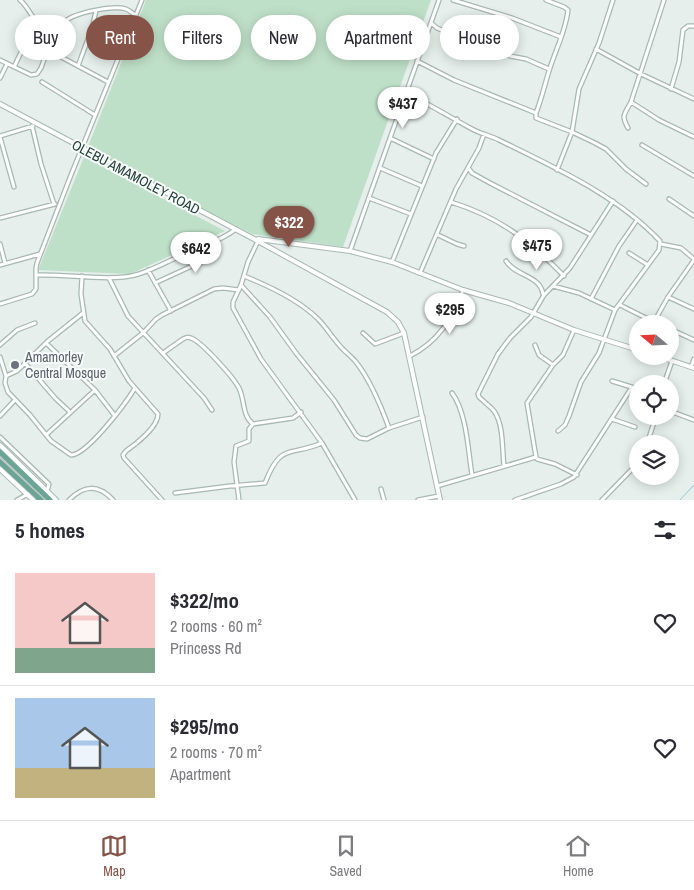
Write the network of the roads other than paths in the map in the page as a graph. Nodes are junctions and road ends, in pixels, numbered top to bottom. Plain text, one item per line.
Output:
1 (20, 0) edge
2 (142, 0) edge
3 (439, 0) edge
4 (453, 0) edge
5 (546, 0) edge
6 (613, 0) edge
7 (664, 0) edge
8 (26, 2) edge
9 (96, 11) junction
10 (32, 15) edge
11 (135, 15) joint
12 (76, 17) edge
13 (431, 24) junction
14 (694, 26) edge
15 (561, 36) junction
16 (596, 49) junction
17 (0, 60) edge
18 (17, 60) edge
19 (44, 60) edge
20 (67, 60) edge
21 (117, 60) edge
22 (417, 61) junction
23 (7, 64) junction
24 (78, 66) junction
25 (14, 67) junction
26 (549, 69) junction
27 (642, 74) junction
28 (0, 78) edge
29 (42, 82) dead end
30 (108, 82) junction
31 (671, 89) junction
32 (407, 94) junction
33 (694, 99) edge
34 (631, 102) junction
35 (0, 104) edge
36 (536, 113) junction
37 (95, 115) junction
38 (457, 119) junction
39 (38, 124) junction
40 (32, 126) junction
41 (628, 128) dead end
42 (572, 132) junction
43 (484, 134) junction
44 (0, 137) edge
45 (694, 137) edge
46 (390, 138) junction
47 (642, 145) dead end
48 (82, 148) junction
49 (434, 159) junction
50 (380, 168) junction
51 (469, 169) junction
52 (557, 170) junction
53 (694, 176) edge
54 (646, 184) dead end
55 (422, 186) junction
56 (14, 187) dead end
57 (369, 198) junction
58 (669, 199) dead end
59 (613, 201) junction
60 (60, 202) junction
61 (451, 202) junction
62 (54, 204) junction
63 (411, 214) junction
64 (694, 216) edge
65 (0, 218) edge
66 (637, 220) junction
67 (236, 229) junction
68 (438, 235) junction
69 (591, 235) junction
70 (256, 240) junction
71 (0, 244) edge
72 (661, 244) junction
73 (464, 246) dead end
74 (202, 247) junction
75 (350, 251) junction
76 (629, 253) dead end
77 (41, 254) junction
78 (694, 260) edge
79 (506, 261) dead end
80 (392, 262) junction
81 (5, 263) junction
82 (0, 265) edge
83 (648, 265) junction
84 (148, 270) junction
85 (420, 273) junction
86 (36, 275) junction
87 (82, 276) junction
88 (244, 276) junction
89 (564, 276) junction
90 (109, 277) junction
91 (155, 283) junction
92 (241, 285) junction
93 (553, 286) junction
94 (239, 290) junction
95 (463, 290) junction
96 (544, 295) junction
97 (668, 297) junction
98 (591, 298) junction
99 (0, 304) edge
100 (620, 305) junction
101 (694, 309) edge
102 (171, 310) junction
103 (616, 310) junction
104 (534, 312) junction
105 (83, 313) junction
106 (640, 315) edge
107 (658, 315) edge
108 (34, 323) dead end
109 (574, 330) junction
110 (143, 333) junction
111 (363, 333) dead end
112 (404, 333) junction
113 (679, 333) edge
114 (604, 340) junction
115 (694, 340) edge
116 (46, 343) junction
117 (0, 345) edge
118 (535, 345) dead end
119 (629, 347) edge
120 (163, 353) junction
121 (114, 356) junction
122 (410, 356) junction
123 (0, 357) edge
124 (694, 359) edge
125 (679, 363) edge
126 (25, 364) junction
127 (553, 366) junction
128 (692, 368) edge
129 (6, 376) junction
130 (612, 381) dead end
131 (629, 386) edge
132 (135, 388) junction
133 (95, 390) junction
134 (629, 392) edge
135 (452, 393) dead end
136 (15, 400) junction
137 (212, 410) dead end
138 (70, 412) junction
139 (301, 412) junction
140 (679, 414) edge
141 (0, 416) edge
142 (115, 416) junction
143 (423, 417) junction
144 (612, 419) junction
145 (694, 420) edge
146 (253, 424) junction
147 (635, 427) dead end
148 (389, 428) junction
149 (558, 431) dead end
150 (46, 435) junction
151 (0, 438) edge
152 (322, 443) junction
153 (0, 446) edge
154 (0, 452) edge
155 (10, 454) junction
156 (536, 457) junction
157 (0, 462) edge
158 (14, 466) junction
159 (504, 466) junction
160 (0, 469) edge
161 (629, 472) edge
162 (577, 474) junction
163 (472, 476) junction
164 (237, 485) junction
165 (437, 486) junction
166 (381, 489) dead end
167 (47, 491) junction
168 (175, 493) dead end
169 (28, 494) junction
170 (606, 496) junction
171 (439, 498) edge
172 (18, 500) edge
173 (33, 500) edge
174 (41, 500) edge
175 (50, 500) edge
176 (56, 500) edge
177 (69, 500) edge
178 (113, 500) edge
179 (162, 500) edge
180 (238, 500) edge
181 (356, 500) edge
182 (384, 500) edge
183 (418, 500) edge
184 (514, 500) edge
185 (602, 500) edge
186 (611, 500) edge

1 - 8 street
2 - 11 street
3 - 13 street
4 - 15 street
5 - 15 street
6 - 16 street
7 - 27 street
8 - 10 street
9 - 11 street
9 - 12 street
9 - 24 street
13 - 22 street
13 - 26 street
14 - 31 street
15 - 26 street
16 - 27 street
16 - 42 street
17 - 23 street
18 - 25 street
19 - 25 street
20 - 24 street
21 - 30 street
22 - 32 street
22 - 36 street
23 - 25 street
23 - 28 street
24 - 30 street
26 - 36 street
27 - 31 street
27 - 34 street
29 - 37 street
30 - 37 street
31 - 33 street
32 - 38 street
32 - 46 street
34 - 41 street
34 - 45 street
35 - 39 street, OLEBU AMAMOLEY ROAD
36 - 42 street
37 - 48 street
38 - 43 street
38 - 49 street
39 - 40 street
39 - 48 street, OLEBU AMAMOLEY ROAD
40 - 44 street
40 - 62 street
42 - 52 street
42 - 54 street
43 - 51 street
43 - 52 street
44 - 56 street
46 - 49 street
46 - 50 street
47 - 53 street
48 - 60 street
48 - 67 street, OLEBU AMAMOLEY ROAD
49 - 55 street
50 - 55 street
50 - 57 street
51 - 61 street
51 - 69 street
52 - 59 street
55 - 63 street
57 - 63 street
57 - 75 street
58 - 64 street
59 - 66 street
59 - 69 street
60 - 62 street
60 - 77 street
61 - 68 street
61 - 89 street
62 - 65 street
63 - 80 street
66 - 72 street
66 - 98 street
67 - 70 street, OLEBU AMAMOLEY ROAD
67 - 74 street
68 - 73 street
68 - 85 street
69 - 89 street
70 - 75 street
70 - 88 street
70 - 112 street, OLEBU AMAMOLEY ROAD
71 - 81 street
72 - 78 street
72 - 83 street
74 - 84 street
74 - 91 street
75 - 80 street
76 - 83 street
77 - 81 street
77 - 86 street
78 - 97 street
79 - 96 street
80 - 85 street
81 - 82 street
83 - 100 street
84 - 90 street
84 - 91 street
85 - 95 street
86 - 87 street
86 - 99 street
87 - 90 street
87 - 105 street
88 - 92 street
88 - 148 street
89 - 93 street
90 - 110 street
91 - 102 street
92 - 94 street
92 - 148 street
93 - 96 street
93 - 98 street
94 - 102 street
94 - 139 street
95 - 104 street
95 - 122 street
96 - 104 street
97 - 101 street
97 - 107 street
98 - 103 street
100 - 103 street
100 - 106 street
102 - 110 street
103 - 114 street
104 - 109 street
104 - 159 street
105 - 116 street
105 - 121 street
108 - 117 street
109 - 114 street
109 - 127 street
110 - 120 street
110 - 121 street
111 - 112 street
112 - 122 street, OLEBU AMAMOLEY ROAD
113 - 115 street
114 - 119 street
114 - 149 street
116 - 126 street
116 - 133 street
118 - 127 street
120 - 137 street
120 - 146 street
121 - 132 street
122 - 143 street, OLEBU AMAMOLEY ROAD
123 - 129 street
124 - 128 street
125 - 128 street
126 - 129 street
126 - 138 street
127 - 156 street
129 - 136 street
130 - 131 street
132 - 142 street
132 - 179 street
133 - 138 street
133 - 142 street
134 - 144 street
135 - 163 street
136 - 141 street
136 - 150 street
138 - 150 street
139 - 146 street
139 - 152 street
140 - 145 street
142 - 150 street
143 - 148 street
143 - 165 street, OLEBU AMAMOLEY ROAD
144 - 147 street
144 - 162 street
146 - 164 street
151 - 167 street
152 - 164 street
152 - 181 street
153 - 155 street
154 - 158 main road
155 - 158 main road
155 - 167 street
156 - 159 street
156 - 162 street
157 - 174 main road
158 - 175 main road
159 - 163 street
160 - 169 street
161 - 170 street
162 - 184 street
163 - 165 street
164 - 168 street
164 - 180 street
165 - 171 street, OLEBU AMAMOLEY ROAD
166 - 182 street
167 - 176 street
169 - 172 street
169 - 173 street
170 - 185 street
170 - 186 street
171 - 183 street
177 - 178 street

